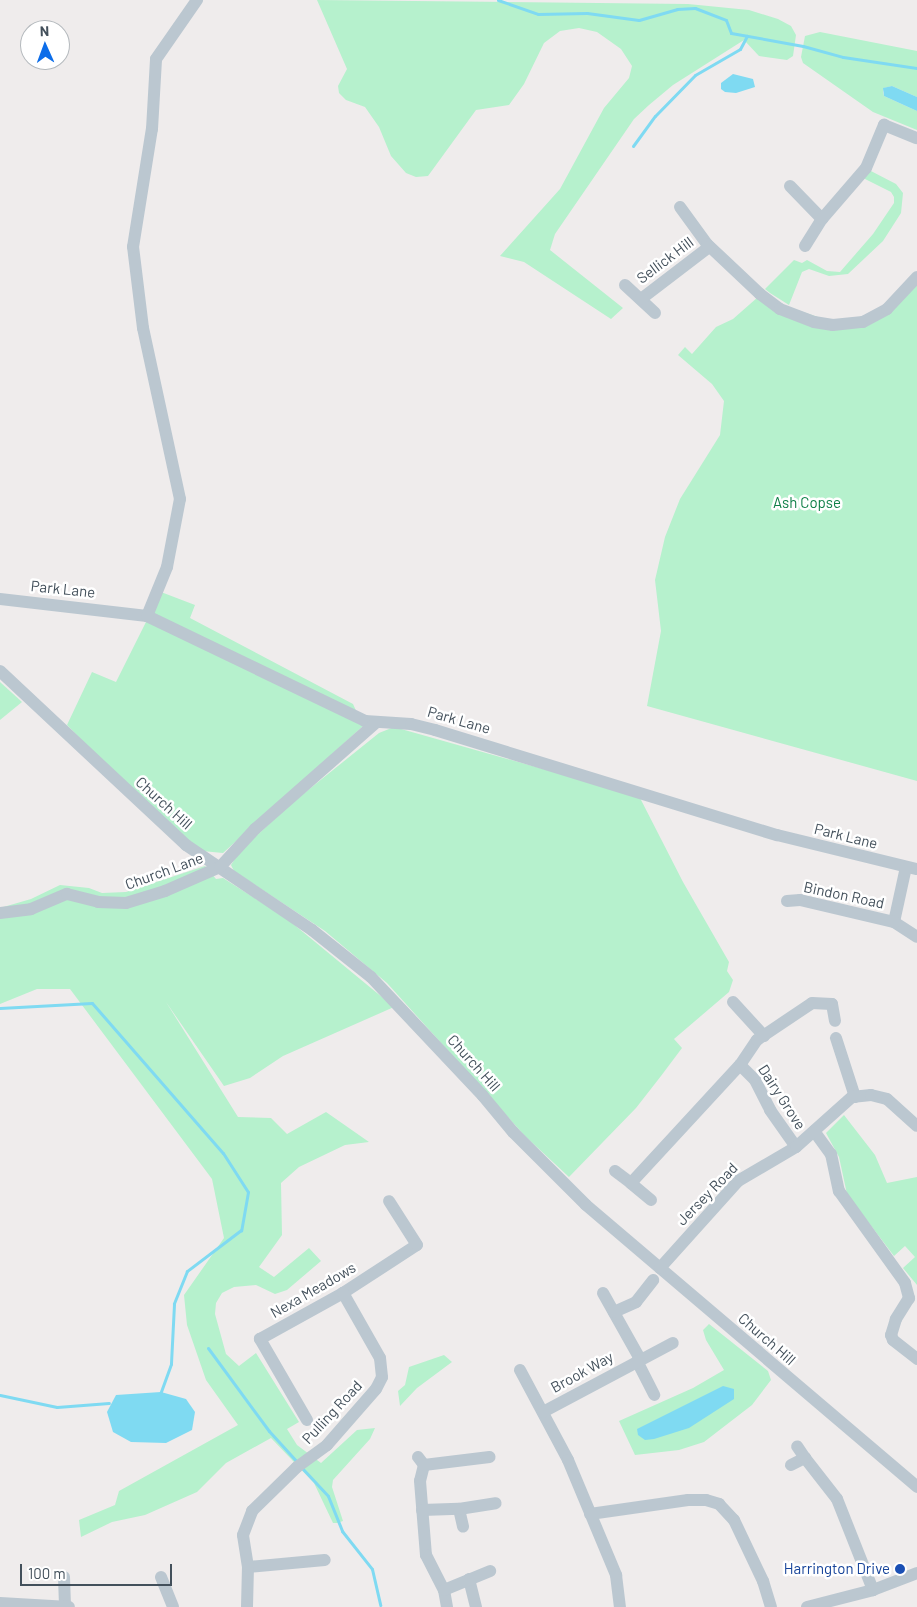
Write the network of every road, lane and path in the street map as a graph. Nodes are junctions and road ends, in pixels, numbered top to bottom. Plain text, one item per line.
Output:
1 (197, 0) edge
2 (917, 138) edge
3 (790, 186) dead end
4 (680, 207) dead end
5 (822, 219) junction
6 (805, 246) dead end
7 (709, 247) junction
8 (917, 277) edge
9 (625, 285) dead end
10 (642, 298) junction
11 (655, 313) dead end
12 (0, 599) edge
13 (147, 616) junction
14 (0, 671) edge
15 (377, 722) junction
16 (220, 867) junction
17 (912, 868) edge
18 (788, 901) dead end
19 (0, 913) edge
20 (894, 922) junction
21 (917, 937) edge
22 (733, 1002) dead end
23 (835, 1021) dead end
24 (764, 1036) junction
25 (836, 1038) dead end
26 (740, 1065) junction
27 (855, 1097) junction
28 (917, 1126) edge
29 (814, 1131) junction
30 (796, 1147) junction
31 (615, 1171) dead end
32 (631, 1183) junction
33 (651, 1200) dead end
34 (389, 1201) dead end
35 (660, 1268) junction
36 (654, 1280) dead end
37 (343, 1293) junction
38 (603, 1293) dead end
39 (614, 1312) junction
40 (673, 1343) dead end
41 (638, 1360) junction
42 (917, 1360) edge
43 (520, 1370) dead end
44 (654, 1395) dead end
45 (543, 1412) junction
46 (307, 1420) dead end
47 (797, 1446) dead end
48 (490, 1457) dead end
49 (805, 1458) junction
50 (791, 1465) dead end
51 (917, 1487) edge
52 (496, 1503) dead end
53 (459, 1509) junction
54 (422, 1510) junction
55 (590, 1514) junction
56 (463, 1527) dead end
57 (325, 1560) dead end
58 (248, 1567) junction
59 (490, 1571) dead end
60 (917, 1573) edge
61 (64, 1577) dead end
62 (161, 1577) dead end
63 (469, 1580) junction
64 (444, 1590) junction
65 (873, 1590) junction
66 (859, 1601) edge
67 (0, 1603) edge
68 (65, 1606) edge
69 (69, 1607) edge
70 (173, 1607) edge
71 (247, 1607) edge
72 (447, 1607) edge
73 (476, 1607) edge
74 (620, 1607) edge
75 (771, 1607) edge
76 (807, 1607) edge

1 - 13 street
2 - 5 street
3 - 5 street
4 - 7 street
5 - 6 street
7 - 8 street
7 - 10 street, Sellick Hill
9 - 10 street, Sellick Hill
10 - 11 street, Sellick Hill
12 - 13 street, Park Lane
13 - 15 street, Park Lane
14 - 16 street, Church Hill
15 - 16 street, Church Lane
15 - 17 street, Park Lane
16 - 19 street, Church Lane
16 - 35 street, Church Hill
17 - 20 street, Bindon Road
18 - 20 street, Bindon Road
20 - 21 street, Bindon Road
22 - 24 street
23 - 24 street, Dairy Grove
24 - 26 street, Dairy Grove
25 - 27 street
26 - 30 street, Dairy Grove
26 - 32 street, Dairy Grove
27 - 28 street
27 - 29 street, Jersey Road
29 - 30 street, Jersey Road
29 - 42 street
30 - 35 street, Jersey Road
31 - 32 street
32 - 33 street
34 - 37 street, Nexa Meadows
35 - 51 street, Church Hill
36 - 39 street
37 - 46 street, Nexa Meadows
37 - 58 street, Pulling Road
38 - 39 street, Brook Way
39 - 41 street, Brook Way
40 - 41 street, Brook Way
41 - 44 street, Brook Way
41 - 45 street, Brook Way
43 - 45 street
45 - 55 street
47 - 49 street
48 - 54 street
49 - 50 street
49 - 65 street
52 - 53 street
53 - 54 street
53 - 56 street
54 - 64 street
55 - 74 street
55 - 75 street
57 - 58 street
58 - 71 street
59 - 63 street
60 - 65 street
61 - 68 street
62 - 70 street
63 - 64 street
63 - 73 street
64 - 72 street
65 - 66 street
66 - 76 street
67 - 68 street
68 - 69 street

